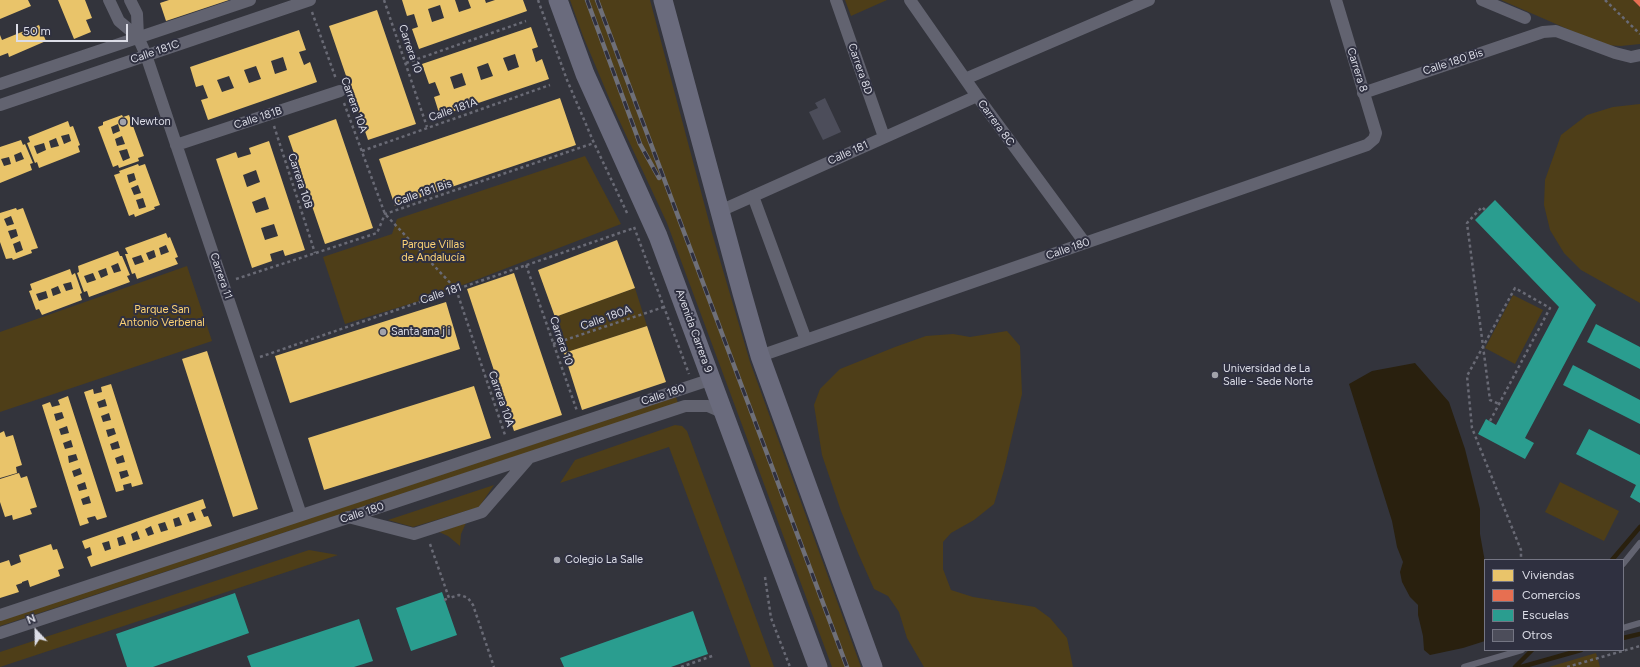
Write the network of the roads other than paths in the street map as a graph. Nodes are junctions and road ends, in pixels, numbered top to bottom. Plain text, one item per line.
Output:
1 (109, 0) edge
2 (130, 0) edge
3 (250, 0) edge
4 (309, 0) edge
5 (558, 0) edge
6 (663, 0) edge
7 (836, 0) edge
8 (910, 0) edge
9 (1149, 0) edge
10 (1336, 0) edge
11 (1482, 0) edge
12 (1525, 18) dead end
13 (138, 37) junction
14 (146, 55) junction
15 (1636, 56) edge
16 (965, 79) junction
17 (0, 84) edge
18 (340, 91) road end
19 (1363, 92) junction
20 (977, 96) junction
21 (0, 105) edge
22 (884, 137) junction
23 (1374, 139) joint
24 (176, 145) junction
25 (754, 196) junction
26 (720, 211) junction
27 (1085, 243) junction
28 (806, 340) junction
29 (760, 356) junction
30 (712, 379) junction
31 (724, 413) junction
32 (530, 457) junction
33 (300, 515) junction
34 (348, 517) junction
35 (1640, 543) edge
36 (1624, 563) edge
37 (0, 615) edge
38 (1640, 623) edge
39 (1624, 628) edge
40 (0, 633) edge
41 (1519, 651) edge
42 (818, 667) edge
43 (873, 667) edge
44 (1464, 667) edge

1 - 13 street, Carrera 11
2 - 13 street, Carrera 11
3 - 13 street, Calle 181C
4 - 14 street, Calle 181C
5 - 30 main road, Avenida Carrera 9
6 - 26 main road
7 - 22 street, Carrera 8D
8 - 16 street, Carrera 8C
9 - 16 street
10 - 19 street, Carrera 8
11 - 12 street
13 - 14 street, Carrera 11
13 - 17 street, Calle 181C
14 - 21 street, Calle 181C
14 - 24 street, Carrera 11
15 - 19 street, Calle 180 Bis
16 - 20 street, Carrera 8C
18 - 24 street, Calle 181B
19 - 23 street, Carrera 8
20 - 22 street, Calle 181
20 - 27 street, Carrera 8C
22 - 25 street, Calle 181
23 - 27 street, Calle 180
24 - 33 street, Carrera 11
25 - 26 street, Calle 181
25 - 28 street
26 - 29 main road
27 - 28 street, Calle 180
28 - 29 street, Calle 180
29 - 43 main road
30 - 31 main road, Avenida Carrera 9
30 - 33 street, Calle 180
31 - 32 street, Calle 180
31 - 42 main road, Avenida Carrera 9
32 - 34 street, Calle 180
32 - 34 street
33 - 37 street, Calle 180
34 - 40 street, Calle 180
35 - 36 lane
38 - 39 lane
41 - 44 lane

